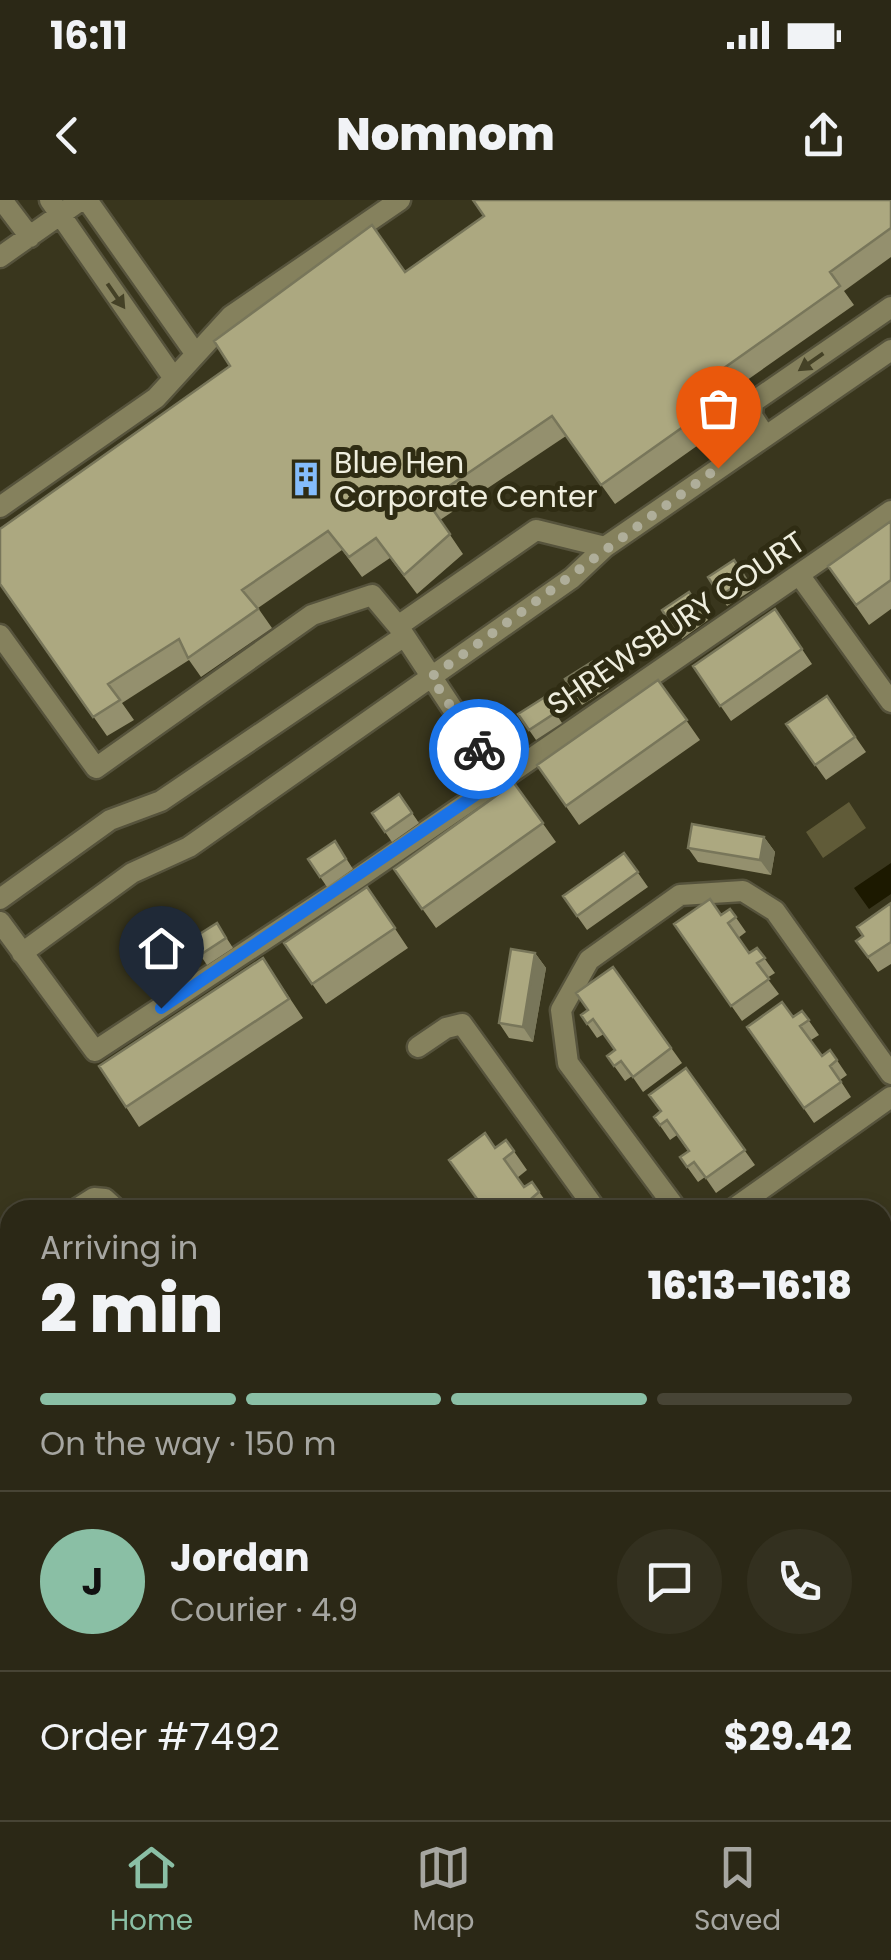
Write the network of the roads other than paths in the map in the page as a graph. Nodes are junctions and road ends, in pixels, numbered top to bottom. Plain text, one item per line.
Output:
1 (2, 200) edge
2 (84, 200) edge
3 (400, 200) edge
4 (56, 208) edge
5 (30, 237) junction
6 (0, 257) edge
7 (890, 311) edge
8 (891, 350) edge
9 (195, 353) junction
10 (173, 377) junction
11 (765, 436) junction
12 (0, 507) edge
13 (891, 511) edge
14 (606, 547) junction
15 (800, 576) junction
16 (401, 632) junction
17 (0, 635) edge
18 (431, 677) junction
19 (891, 702) edge
20 (499, 779) junction
21 (0, 899) edge
22 (0, 922) edge
23 (22, 953) junction
24 (418, 1047) dead end
25 (891, 1074) edge
26 (891, 1097) edge
27 (589, 1200) edge
28 (669, 1200) edge
29 (746, 1200) edge

1 - 5 street
2 - 4 street
2 - 9 street
3 - 9 street
4 - 5 street
4 -> 10 street
5 - 6 street
7 -> 11 street
8 - 11 street
9 - 10 street
10 - 12 street
11 - 14 street
13 - 15 street, SHREWSBURY COURT
14 - 16 street
14 - 18 street
15 - 19 street
15 - 20 street, SHREWSBURY COURT
16 - 17 street
16 - 18 street
16 - 21 street
18 - 20 street
18 - 23 street
20 - 23 street, SHREWSBURY COURT
22 - 23 street
24 - 27 street
25 - 28 street
26 - 29 street

